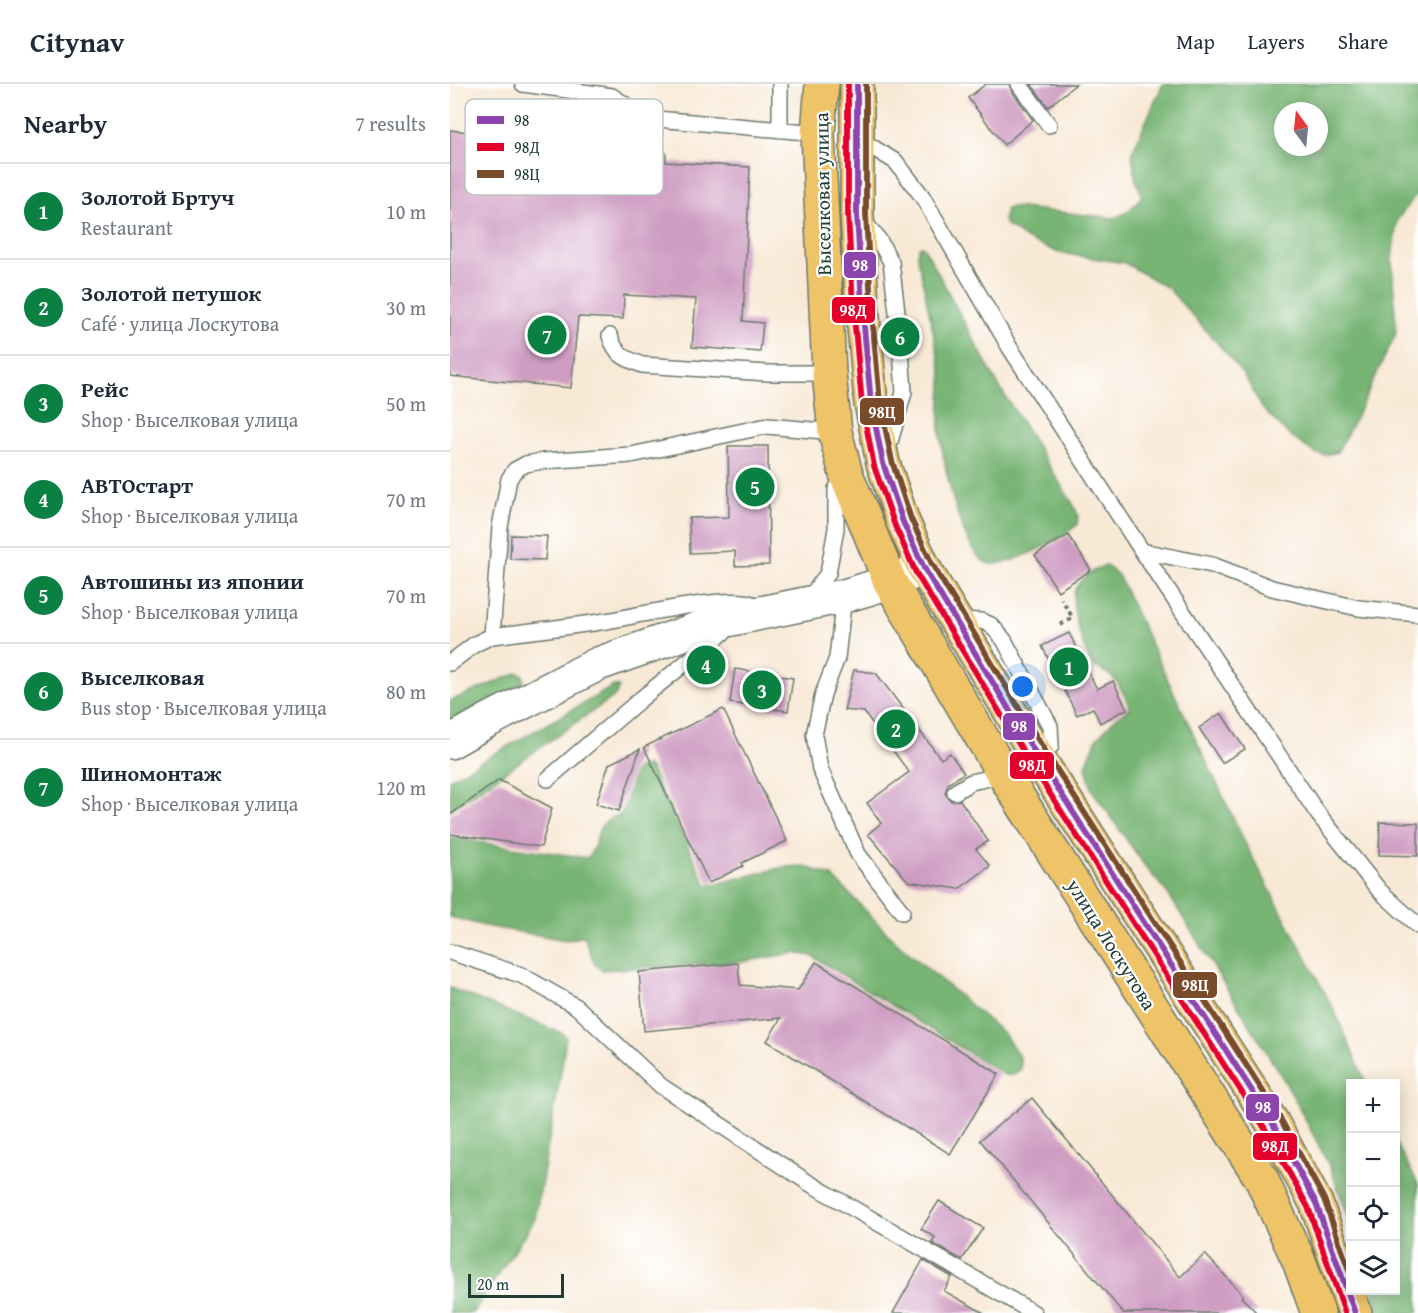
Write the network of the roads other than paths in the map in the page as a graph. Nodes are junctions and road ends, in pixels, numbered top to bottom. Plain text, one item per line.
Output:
1 (523, 84) edge
2 (780, 84) edge
3 (822, 84) edge
4 (857, 84) edge
5 (1019, 84) edge
6 (616, 99) edge
7 (663, 120) edge
8 (1048, 125) dead end
9 (780, 130) junction
10 (818, 133) junction
11 (856, 137) junction
12 (610, 336) dead end
13 (828, 374) junction
14 (835, 432) junction
15 (846, 474) junction
16 (1142, 551) junction
17 (924, 568) junction
18 (890, 582) junction
19 (844, 596) junction
20 (806, 604) junction
21 (755, 613) junction
22 (1418, 614) edge
23 (492, 636) junction
24 (450, 663) edge
25 (450, 742) edge
26 (1004, 775) junction
27 (548, 779) dead end
28 (955, 792) dead end
29 (902, 912) dead end
30 (1418, 925) edge
31 (450, 952) edge
32 (1034, 1313) edge
33 (1318, 1313) edge
34 (1355, 1313) edge

1 - 6 lane
2 - 9 lane
3 - 10 main road, Выселковая улица
4 - 11 main road, Выселковая улица
5 - 8 lane
7 - 9 lane
9 - 10 lane
10 - 13 main road, Выселковая улица
11 - 16 lane
11 - 17 main road, Выселковая улица
12 - 13 lane
13 - 14 main road, Выселковая улица
14 - 15 main road, Выселковая улица
14 - 23 lane
15 - 18 main road, Выселковая улица
15 - 20 lane
16 - 22 lane
16 - 30 lane
17 - 18 street
17 - 34 main road, улица Лоскутова
18 - 19 street
18 - 26 main road, улица Лоскутова
19 - 20 street
19 - 29 lane
20 - 21 street
21 - 23 lane
21 - 25 street
21 - 27 lane
23 - 24 lane
26 - 28 lane
26 - 33 main road, улица Лоскутова
31 - 32 lane

